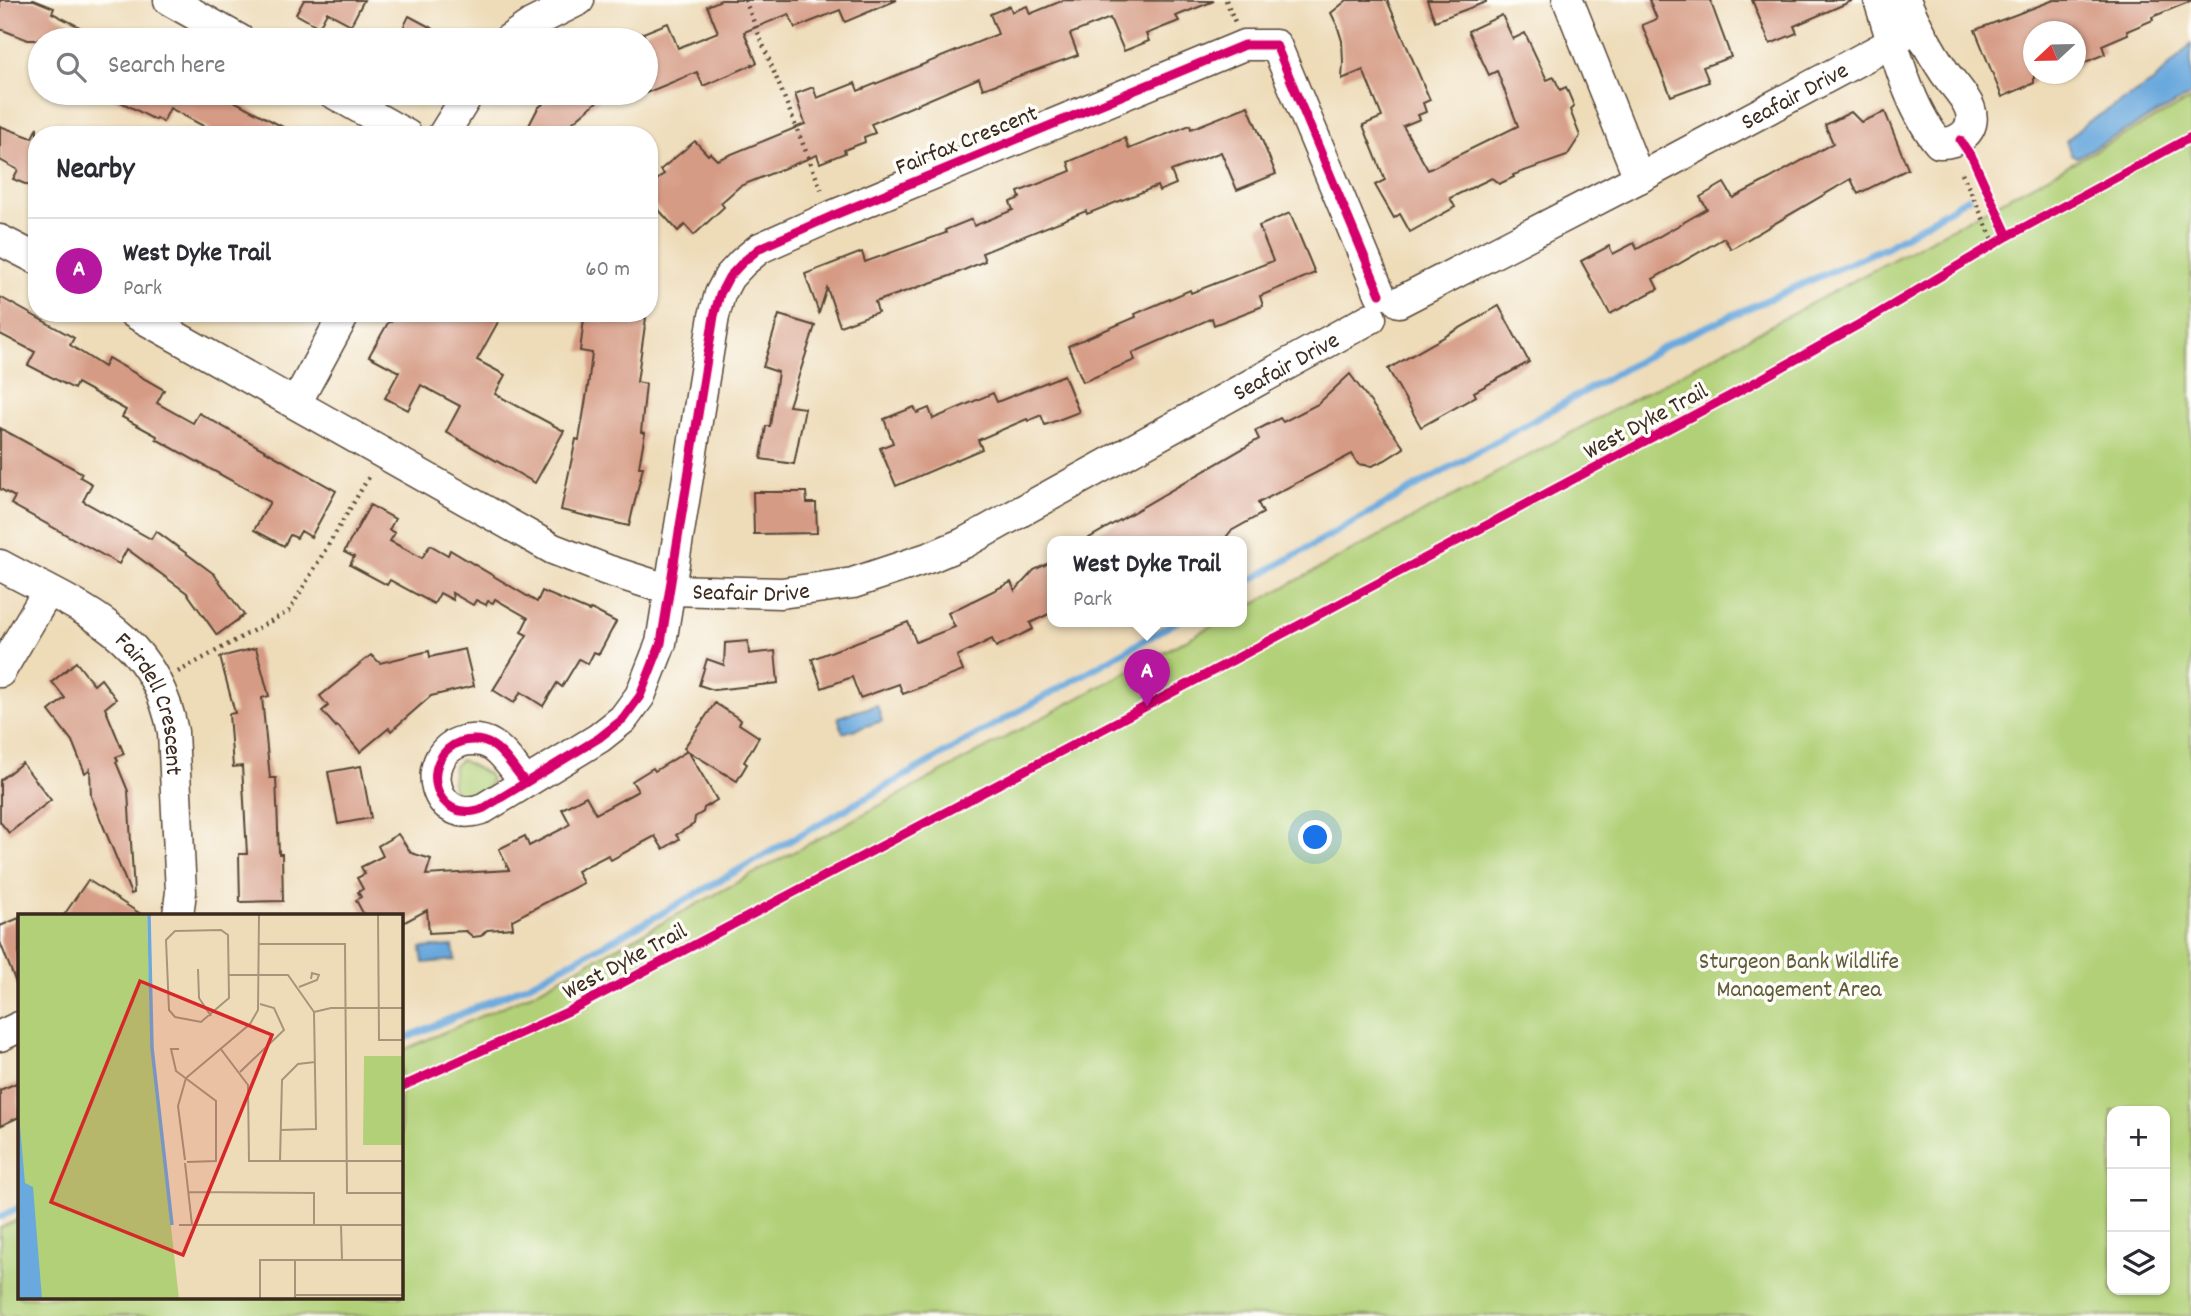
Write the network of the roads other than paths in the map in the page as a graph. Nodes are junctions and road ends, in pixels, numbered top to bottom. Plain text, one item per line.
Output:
1 (169, 0) edge
2 (579, 0) edge
3 (1568, 0) edge
4 (1879, 0) edge
5 (1905, 23) edge
6 (219, 28) edge
7 (526, 28) edge
8 (354, 105) edge
9 (461, 105) edge
10 (391, 126) edge
11 (448, 126) edge
12 (1639, 178) junction
13 (0, 240) edge
14 (28, 254) edge
15 (1383, 305) junction
16 (150, 322) edge
17 (340, 322) edge
18 (296, 403) junction
19 (0, 565) edge
20 (670, 590) junction
21 (48, 591) junction
22 (0, 672) edge
23 (525, 782) dead end
24 (177, 914) edge
25 (18, 1027) edge
26 (0, 1036) edge

1 - 6 street
2 - 7 street
3 - 12 street
4 - 5 street
5 - 12 street, Seafair Drive
8 - 10 street
9 - 11 street
12 - 15 street, Seafair Drive
13 - 14 street
15 - 20 street, Seafair Drive
15 - 20 street, Fairfax Crescent
16 - 18 street, Seafair Drive
17 - 18 street
18 - 20 street, Seafair Drive
19 - 21 street, Fairdell Crescent
20 - 23 street, Fairfax Crescent
21 - 22 street
21 - 24 street, Fairdell Crescent
25 - 26 street

